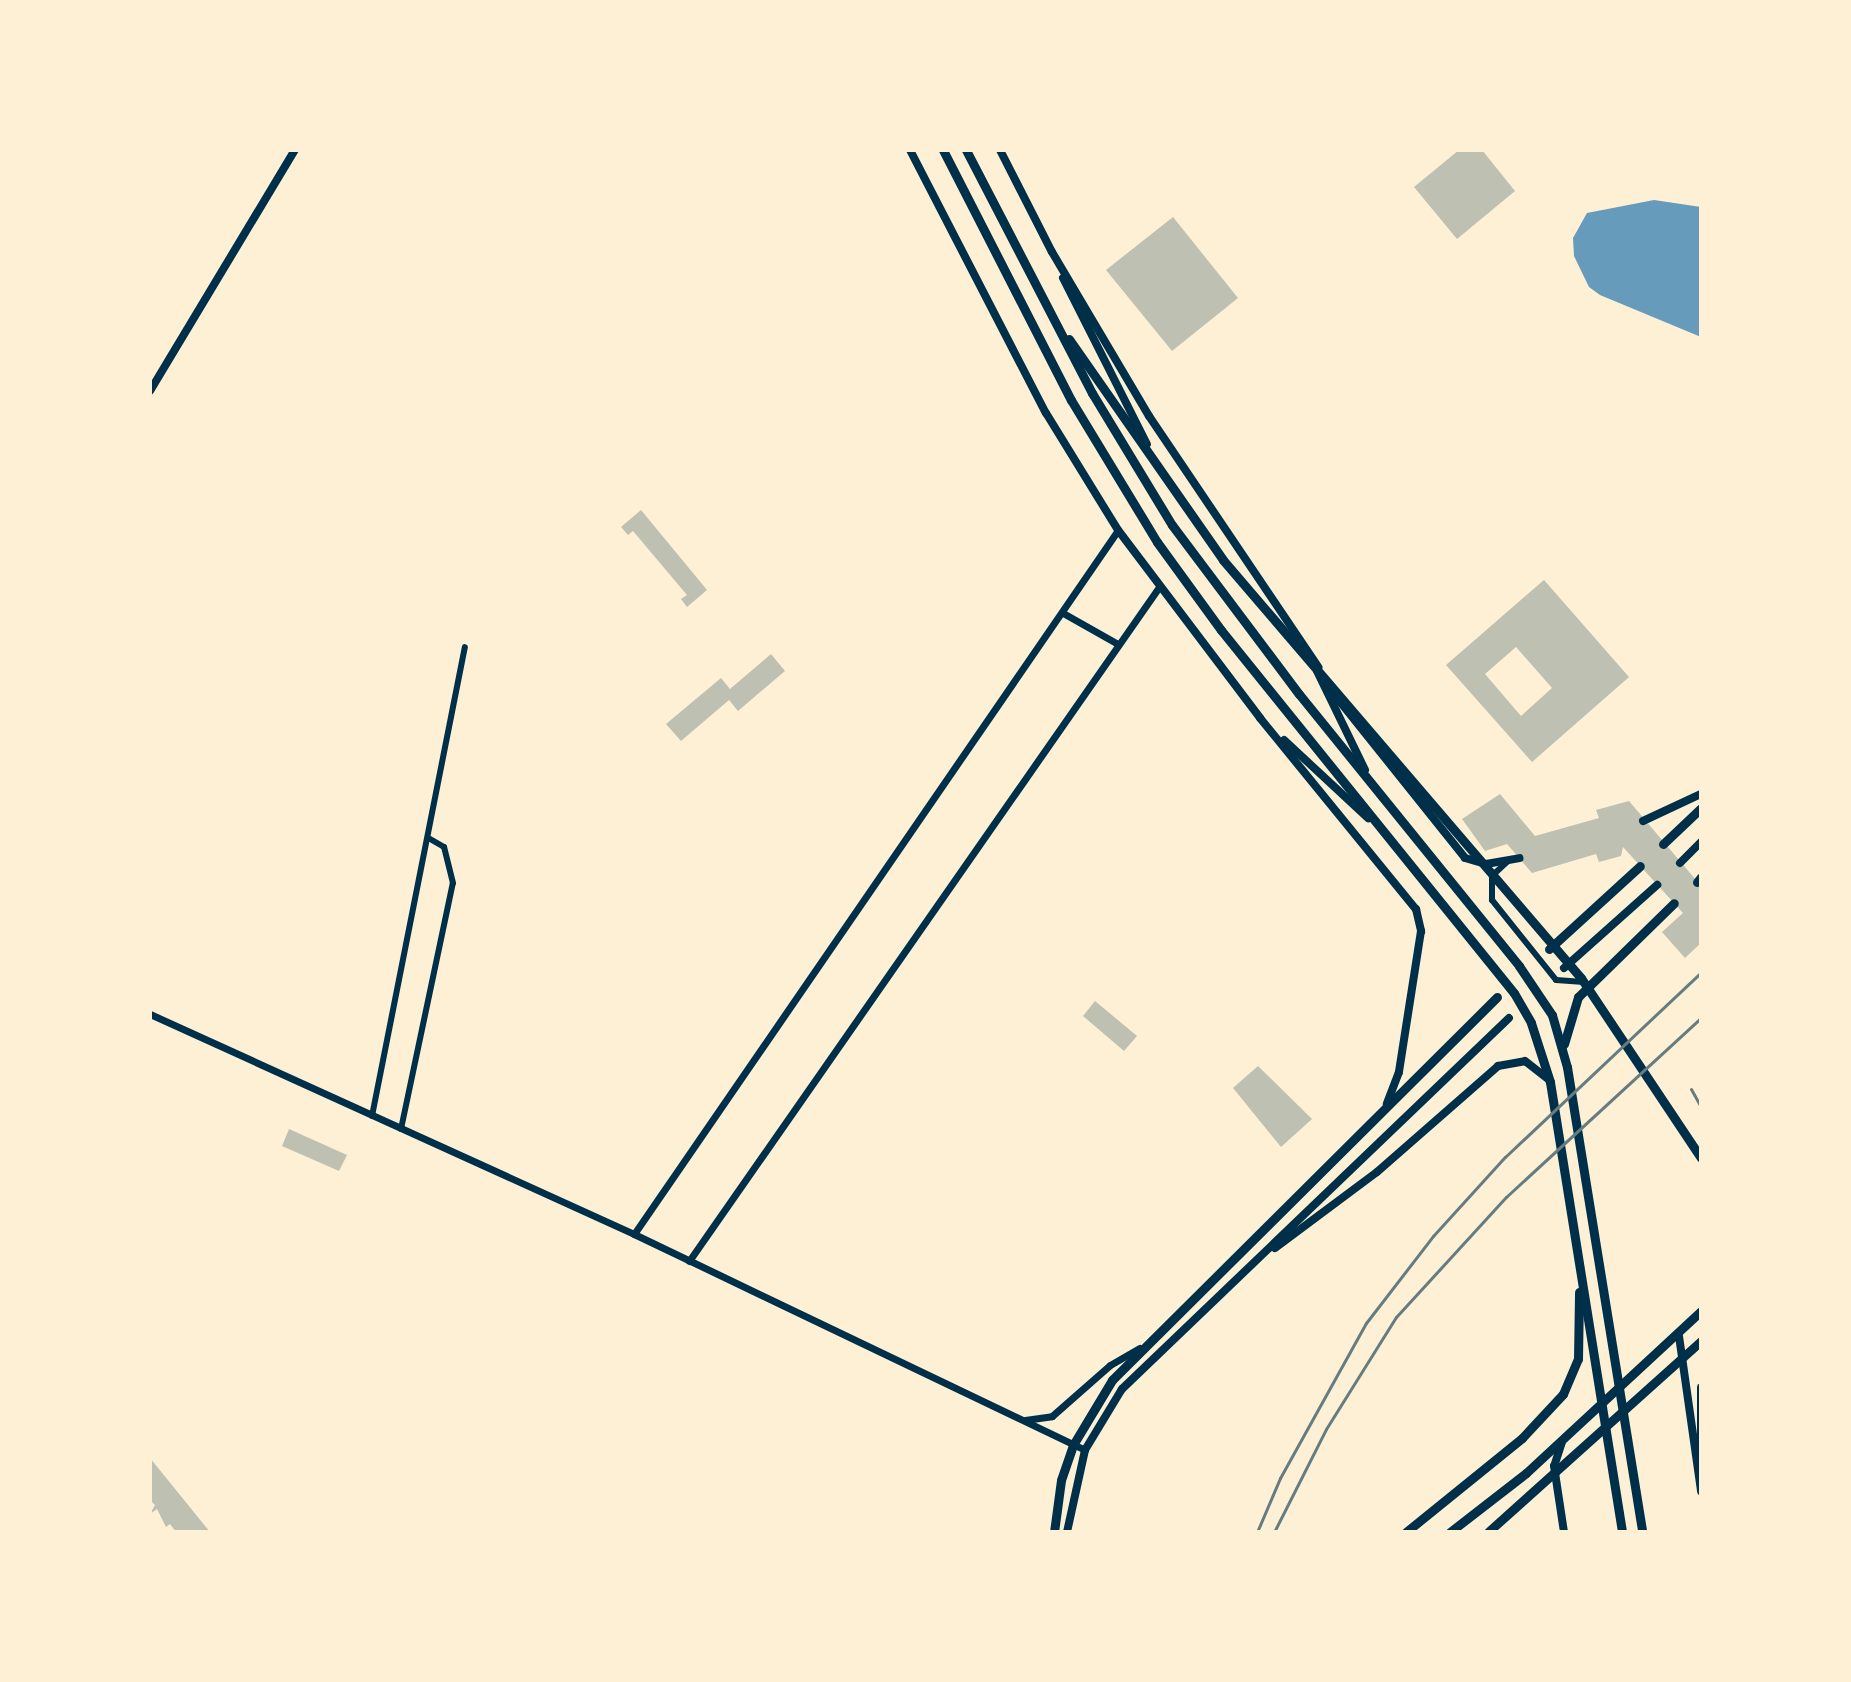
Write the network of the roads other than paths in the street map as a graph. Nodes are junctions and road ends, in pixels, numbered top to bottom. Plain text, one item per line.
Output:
1 (295, 150) edge
2 (910, 150) edge
3 (943, 150) edge
4 (966, 150) edge
5 (1000, 150) edge
6 (1052, 252) junction
7 (1050, 314) junction
8 (150, 391) edge
9 (1153, 456) junction
10 (1118, 530) junction
11 (1159, 587) junction
12 (1063, 613) junction
13 (1116, 643) junction
14 (465, 647) dead end
15 (1311, 654) junction
16 (1260, 718) junction
17 (1380, 794) junction
18 (1701, 794) edge
19 (1701, 808) edge
20 (1643, 821) dead end
21 (1381, 829) junction
22 (430, 839) junction
23 (1701, 842) edge
24 (1663, 844) dead end
25 (1514, 859) joint
26 (1680, 863) dead end
27 (1640, 866) dead end
28 (1657, 885) dead end
29 (1674, 903) dead end
30 (1549, 949) dead end
31 (1564, 968) dead end
32 (1596, 976) junction
33 (1497, 997) dead end
34 (150, 1014) edge
35 (1509, 1018) dead end
36 (1563, 1047) junction
37 (1550, 1082) junction
38 (1381, 1114) junction
39 (372, 1116) junction
40 (401, 1129) junction
41 (1701, 1158) edge
42 (634, 1234) junction
43 (1579, 1260) junction
44 (689, 1261) junction
45 (1254, 1262) junction
46 (1701, 1313) edge
47 (1679, 1336) junction
48 (1701, 1341) edge
49 (1141, 1347) junction
50 (1701, 1387) edge
51 (1018, 1419) junction
52 (1073, 1445) junction
53 (1701, 1448) edge
54 (1085, 1450) junction
55 (1701, 1491) edge
56 (1054, 1532) edge
57 (1067, 1532) edge
58 (1406, 1532) edge
59 (1450, 1532) edge
60 (1488, 1532) edge
61 (1564, 1532) edge
62 (1622, 1532) edge
63 (1642, 1532) edge

1 - 8 main road
2 - 10 main road
3 - 21 main road
4 - 7 main road
5 - 6 main road
6 - 9 main road
6 - 15 main road
7 - 9 main road
7 - 17 main road
9 - 41 main road
10 - 11 main road
10 - 12 street
11 - 13 street
11 - 16 main road
12 - 13 street
12 - 42 street
13 - 44 street
14 - 22 street
15 - 17 main road
15 - 25 main road
16 - 21 main road
16 - 38 main road
17 - 36 main road
18 - 20 main road
19 - 24 main road
21 - 37 main road
22 - 39 street
22 - 40 street
23 - 26 main road
25 - 32 street
27 - 30 main road
28 - 31 main road
29 - 32 main road
32 - 36 main road
33 - 38 main road
34 - 39 street
35 - 45 main road
36 - 63 main road
37 - 43 main road
37 - 45 main road
38 - 49 main road
39 - 40 street
40 - 42 street
42 - 44 street
43 - 58 main road
43 - 62 main road
44 - 51 street
45 - 54 main road
46 - 47 main road
46 - 59 main road
47 - 55 main road
47 - 61 main road
48 - 60 main road
49 - 51 street
49 - 52 main road
50 - 53 main road
51 - 52 street
52 - 54 street
52 - 56 main road
54 - 57 main road

